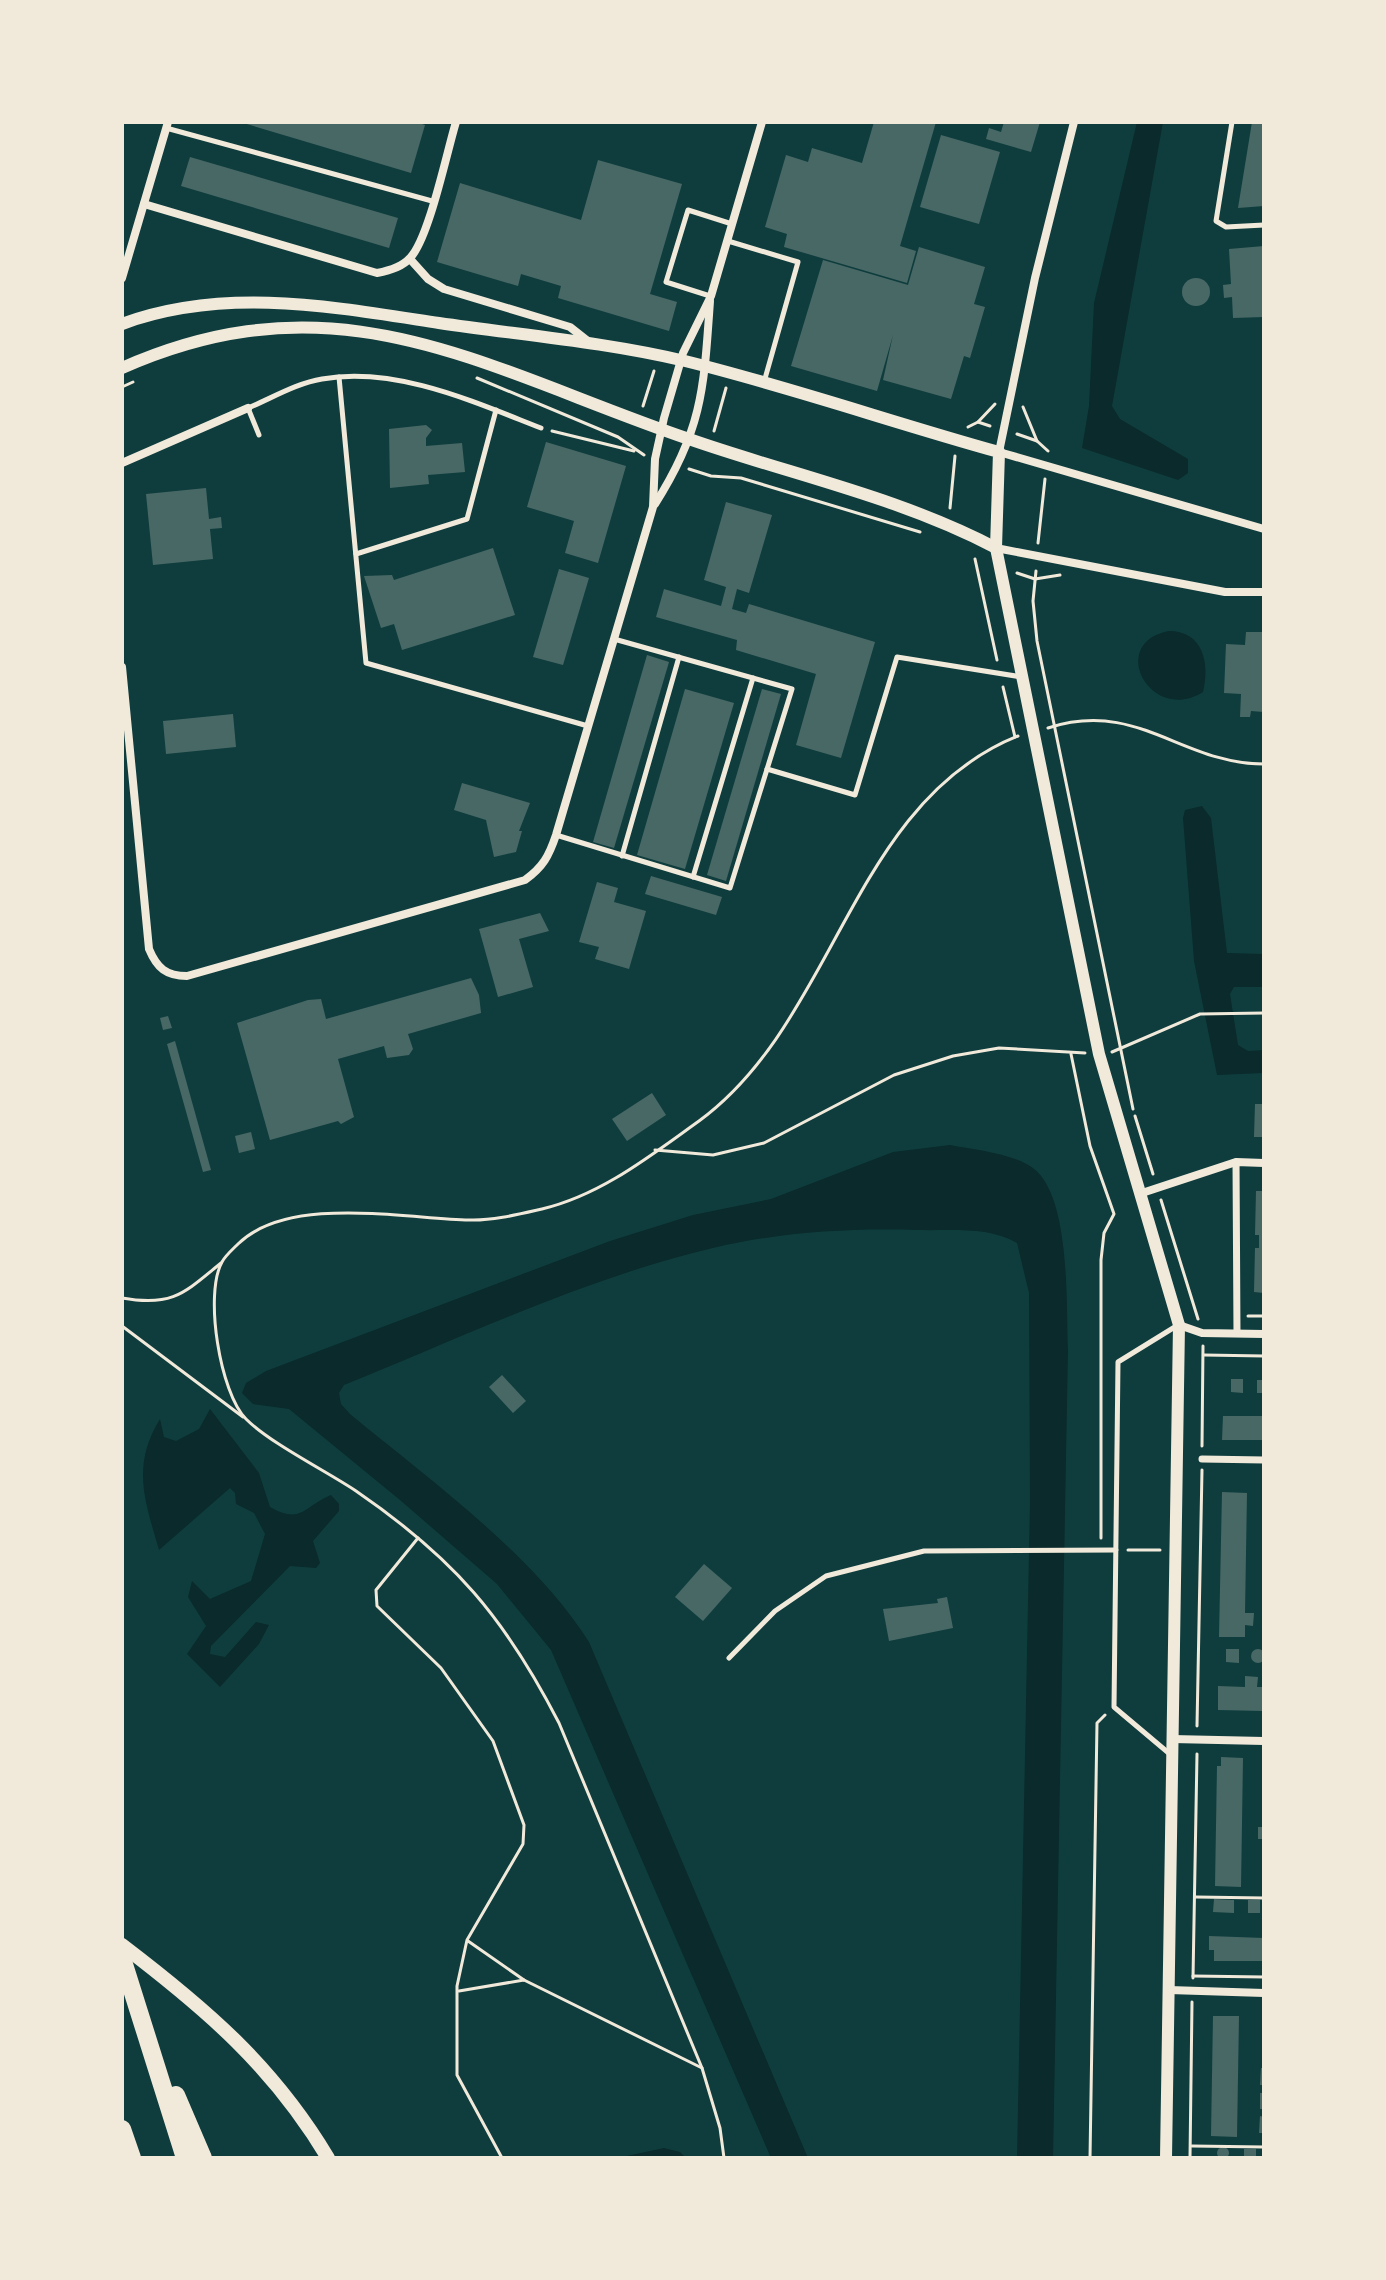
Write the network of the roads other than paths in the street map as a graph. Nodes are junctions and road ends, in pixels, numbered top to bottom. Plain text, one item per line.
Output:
1 (456, 122) edge
2 (762, 122) edge
3 (1074, 122) edge
4 (1232, 122) edge
5 (167, 125) edge
6 (432, 201) junction
7 (144, 204) junction
8 (732, 224) junction
9 (1264, 225) edge
10 (727, 240) junction
11 (410, 259) junction
12 (122, 278) edge
13 (711, 296) junction
14 (122, 324) edge
15 (592, 345) junction
16 (681, 360) junction
17 (706, 366) junction
18 (122, 368) edge
19 (339, 377) junction
20 (764, 383) junction
21 (248, 408) junction
22 (496, 410) junction
23 (541, 428) road end
24 (661, 429) junction
25 (259, 435) dead end
26 (689, 439) junction
27 (999, 452) junction
28 (122, 463) edge
29 (653, 507) junction
30 (1264, 529) edge
31 (996, 548) junction
32 (356, 554) junction
33 (1264, 592) edge
34 (613, 639) junction
35 (679, 657) junction
36 (122, 667) edge
37 (753, 678) junction
38 (1023, 678) junction
39 (588, 726) junction
40 (767, 769) junction
41 (556, 835) junction
42 (622, 856) junction
43 (693, 877) junction
44 (1236, 1162) junction
45 (1264, 1163) edge
46 (1138, 1194) junction
47 (1179, 1325) junction
48 (1237, 1333) junction
49 (1264, 1334) edge
50 (1202, 1459) dead end
51 (1264, 1460) edge
52 (1116, 1550) junction
53 (729, 1658) dead end
54 (1172, 1739) junction
55 (1264, 1741) edge
56 (1171, 1755) junction
57 (122, 1945) edge
58 (122, 1958) edge
59 (1169, 1990) junction
60 (1264, 1993) edge
61 (135, 1996) junction
62 (122, 2129) edge
63 (132, 2158) edge
64 (185, 2158) edge
65 (203, 2158) edge
66 (328, 2158) edge
67 (1166, 2158) edge

1 - 6 street
2 - 8 street
3 - 27 street
4 - 9 lane
5 - 6 lane
5 - 7 street
6 - 11 street
7 - 11 street
7 - 12 street
8 - 10 street
8 - 13 lane
10 - 13 street
10 - 20 lane
11 - 15 street
13 - 16 street
13 - 17 street
14 - 15 street
15 - 16 street
16 - 17 street
16 - 24 street
17 - 20 street
17 - 26 street
18 - 24 street
19 - 21 lane
19 - 22 lane
19 - 32 lane
20 - 27 street
21 - 25 lane
21 - 28 street
22 - 23 lane
22 - 32 lane
24 - 26 street
24 - 29 street
26 - 29 street
26 - 31 street
27 - 30 street
27 - 31 street
29 - 34 street
31 - 33 street
31 - 38 street
32 - 39 lane
34 - 35 lane
34 - 39 street
35 - 37 lane
35 - 42 lane
36 - 41 street
37 - 40 lane
37 - 43 lane
38 - 40 lane
38 - 46 street
39 - 41 street
40 - 43 lane
41 - 42 lane
42 - 43 lane
44 - 45 street
44 - 46 street
44 - 48 street
46 - 47 street
47 - 48 street
47 - 52 lane
47 - 54 street
48 - 49 street
50 - 51 street
52 - 53 lane
52 - 56 lane
54 - 55 street
54 - 56 street
56 - 59 street
57 - 66 main road
58 - 61 highway
59 - 60 street
59 - 67 street
61 - 64 highway
61 - 65 highway
62 - 63 highway

